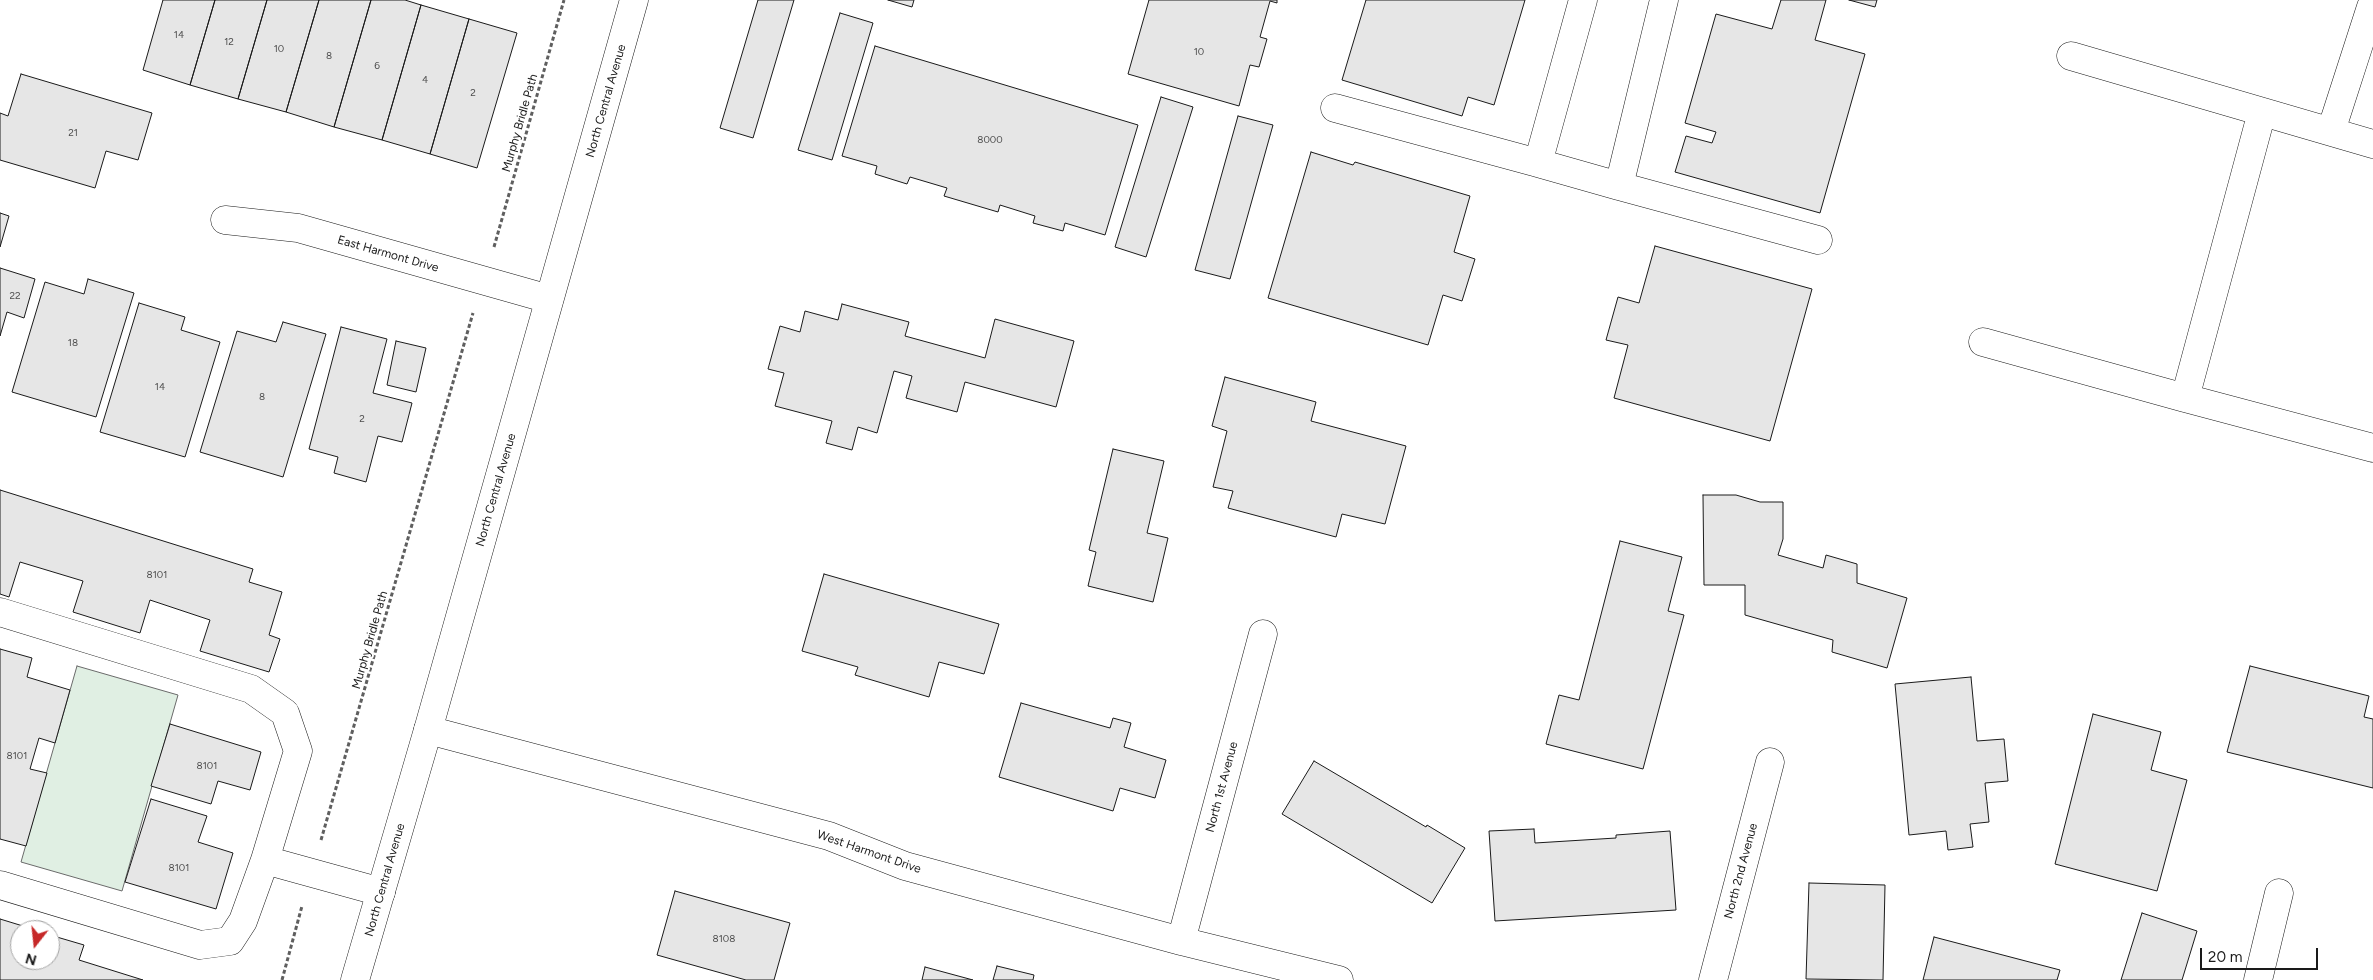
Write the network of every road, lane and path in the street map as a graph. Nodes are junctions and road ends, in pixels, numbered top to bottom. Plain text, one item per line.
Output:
1 (564, 0) edge
2 (634, 0) edge
3 (1583, 0) edge
4 (1664, 0) edge
5 (2373, 6) edge
6 (2071, 56) dead end
7 (2364, 56) edge
8 (1335, 108) dead end
9 (2262, 112) junction
10 (2331, 131) junction
11 (2373, 144) edge
12 (1538, 163) junction
13 (1620, 186) junction
14 (224, 220) dead end
15 (1818, 240) dead end
16 (493, 252) dead end
17 (549, 299) junction
18 (475, 305) dead end
19 (1983, 342) dead end
20 (2185, 398) junction
21 (2373, 448) edge
22 (0, 612) edge
23 (1263, 634) dead end
24 (428, 730) junction
25 (1770, 762) dead end
26 (265, 860) junction
27 (312, 873) junction
28 (0, 885) edge
29 (381, 892) junction
30 (2279, 894) dead end
31 (1180, 940) junction
32 (282, 980) edge
33 (355, 980) edge
34 (1339, 980) edge
35 (1713, 980) edge
36 (2258, 980) edge

1 - 16 path, Murphy Bridle Path
2 - 17 street, North Central Avenue
3 - 12 street
4 - 13 street
5 - 7 street
6 - 9 street
7 - 10 street
8 - 12 street
9 - 10 street
9 - 20 street
10 - 11 street
12 - 13 street
13 - 15 street
14 - 17 street, East Harmont Drive
17 - 24 street, North Central Avenue
18 - 27 path, Murphy Bridle Path
19 - 20 street
20 - 21 street
22 - 26 street
23 - 31 street, North 1st Avenue
24 - 29 street, North Central Avenue
24 - 31 street, West Harmont Drive
25 - 35 street, North 2nd Avenue
26 - 27 street
26 - 28 street
27 - 29 street
27 - 32 path, Murphy Bridle Path
29 - 33 street, North Central Avenue
30 - 36 street
31 - 34 street, West Harmont Drive

